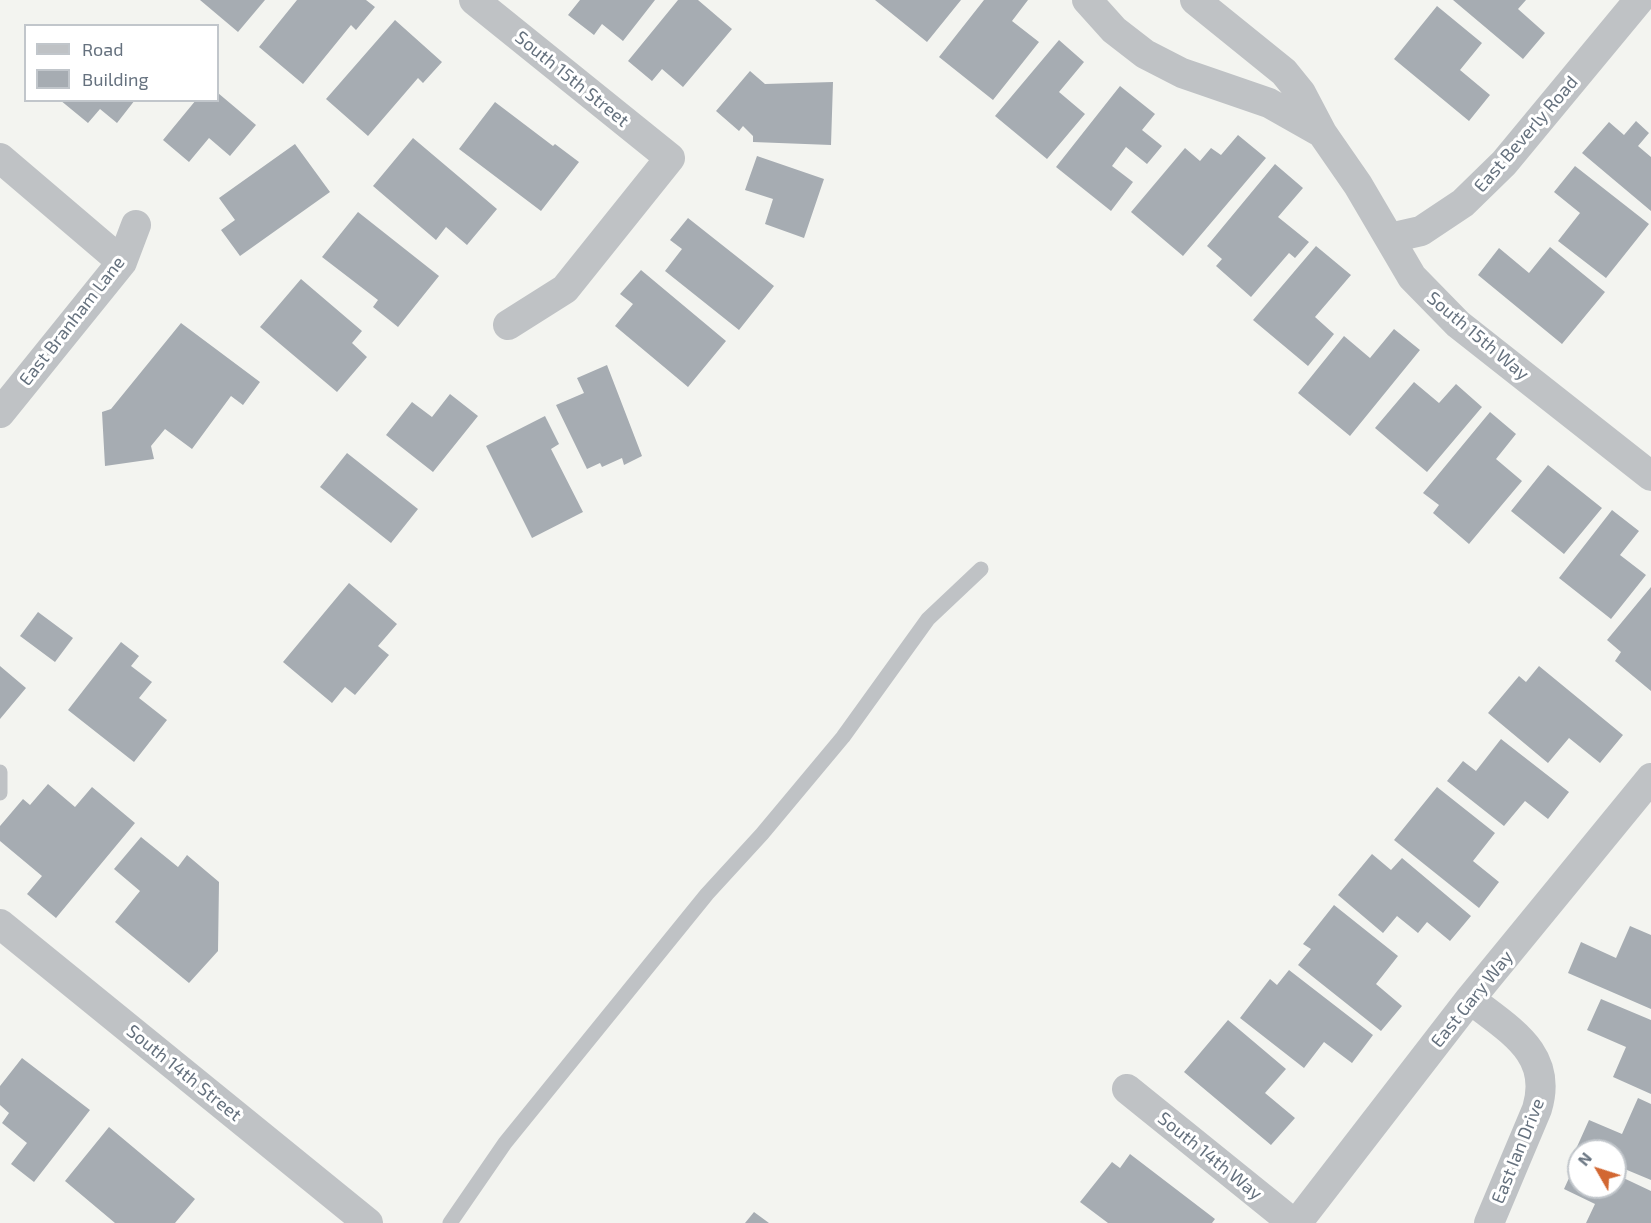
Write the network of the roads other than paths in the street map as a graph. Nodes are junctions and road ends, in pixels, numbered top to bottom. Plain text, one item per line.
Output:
1 (474, 0) edge
2 (1087, 0) edge
3 (1196, 0) edge
4 (1640, 0) edge
5 (1322, 133) junction
6 (0, 158) edge
7 (136, 225) dead end
8 (1390, 238) junction
9 (122, 262) junction
10 (508, 325) dead end
11 (0, 413) edge
12 (1651, 476) edge
13 (981, 569) dead end
14 (0, 772) edge
15 (1651, 778) edge
16 (0, 793) edge
17 (0, 924) edge
18 (1470, 999) junction
19 (1127, 1089) dead end
20 (368, 1223) edge
21 (450, 1223) edge
22 (1295, 1223) edge
23 (1488, 1223) edge

1 - 10 street, South 15th Street
2 - 5 street, South 15th Way
3 - 5 street, South 15th Way
4 - 8 street, East Beverly Road
5 - 8 street, South 15th Way
6 - 9 street
7 - 9 street, East Branham Lane
8 - 12 street, South 15th Way
9 - 11 street, East Branham Lane
13 - 21 lane
14 - 16 lane
15 - 18 street, East Gary Way
17 - 20 street, South 14th Street
18 - 22 street, East Gary Way
18 - 23 street, East Ian Drive
19 - 22 street, South 14th Way

